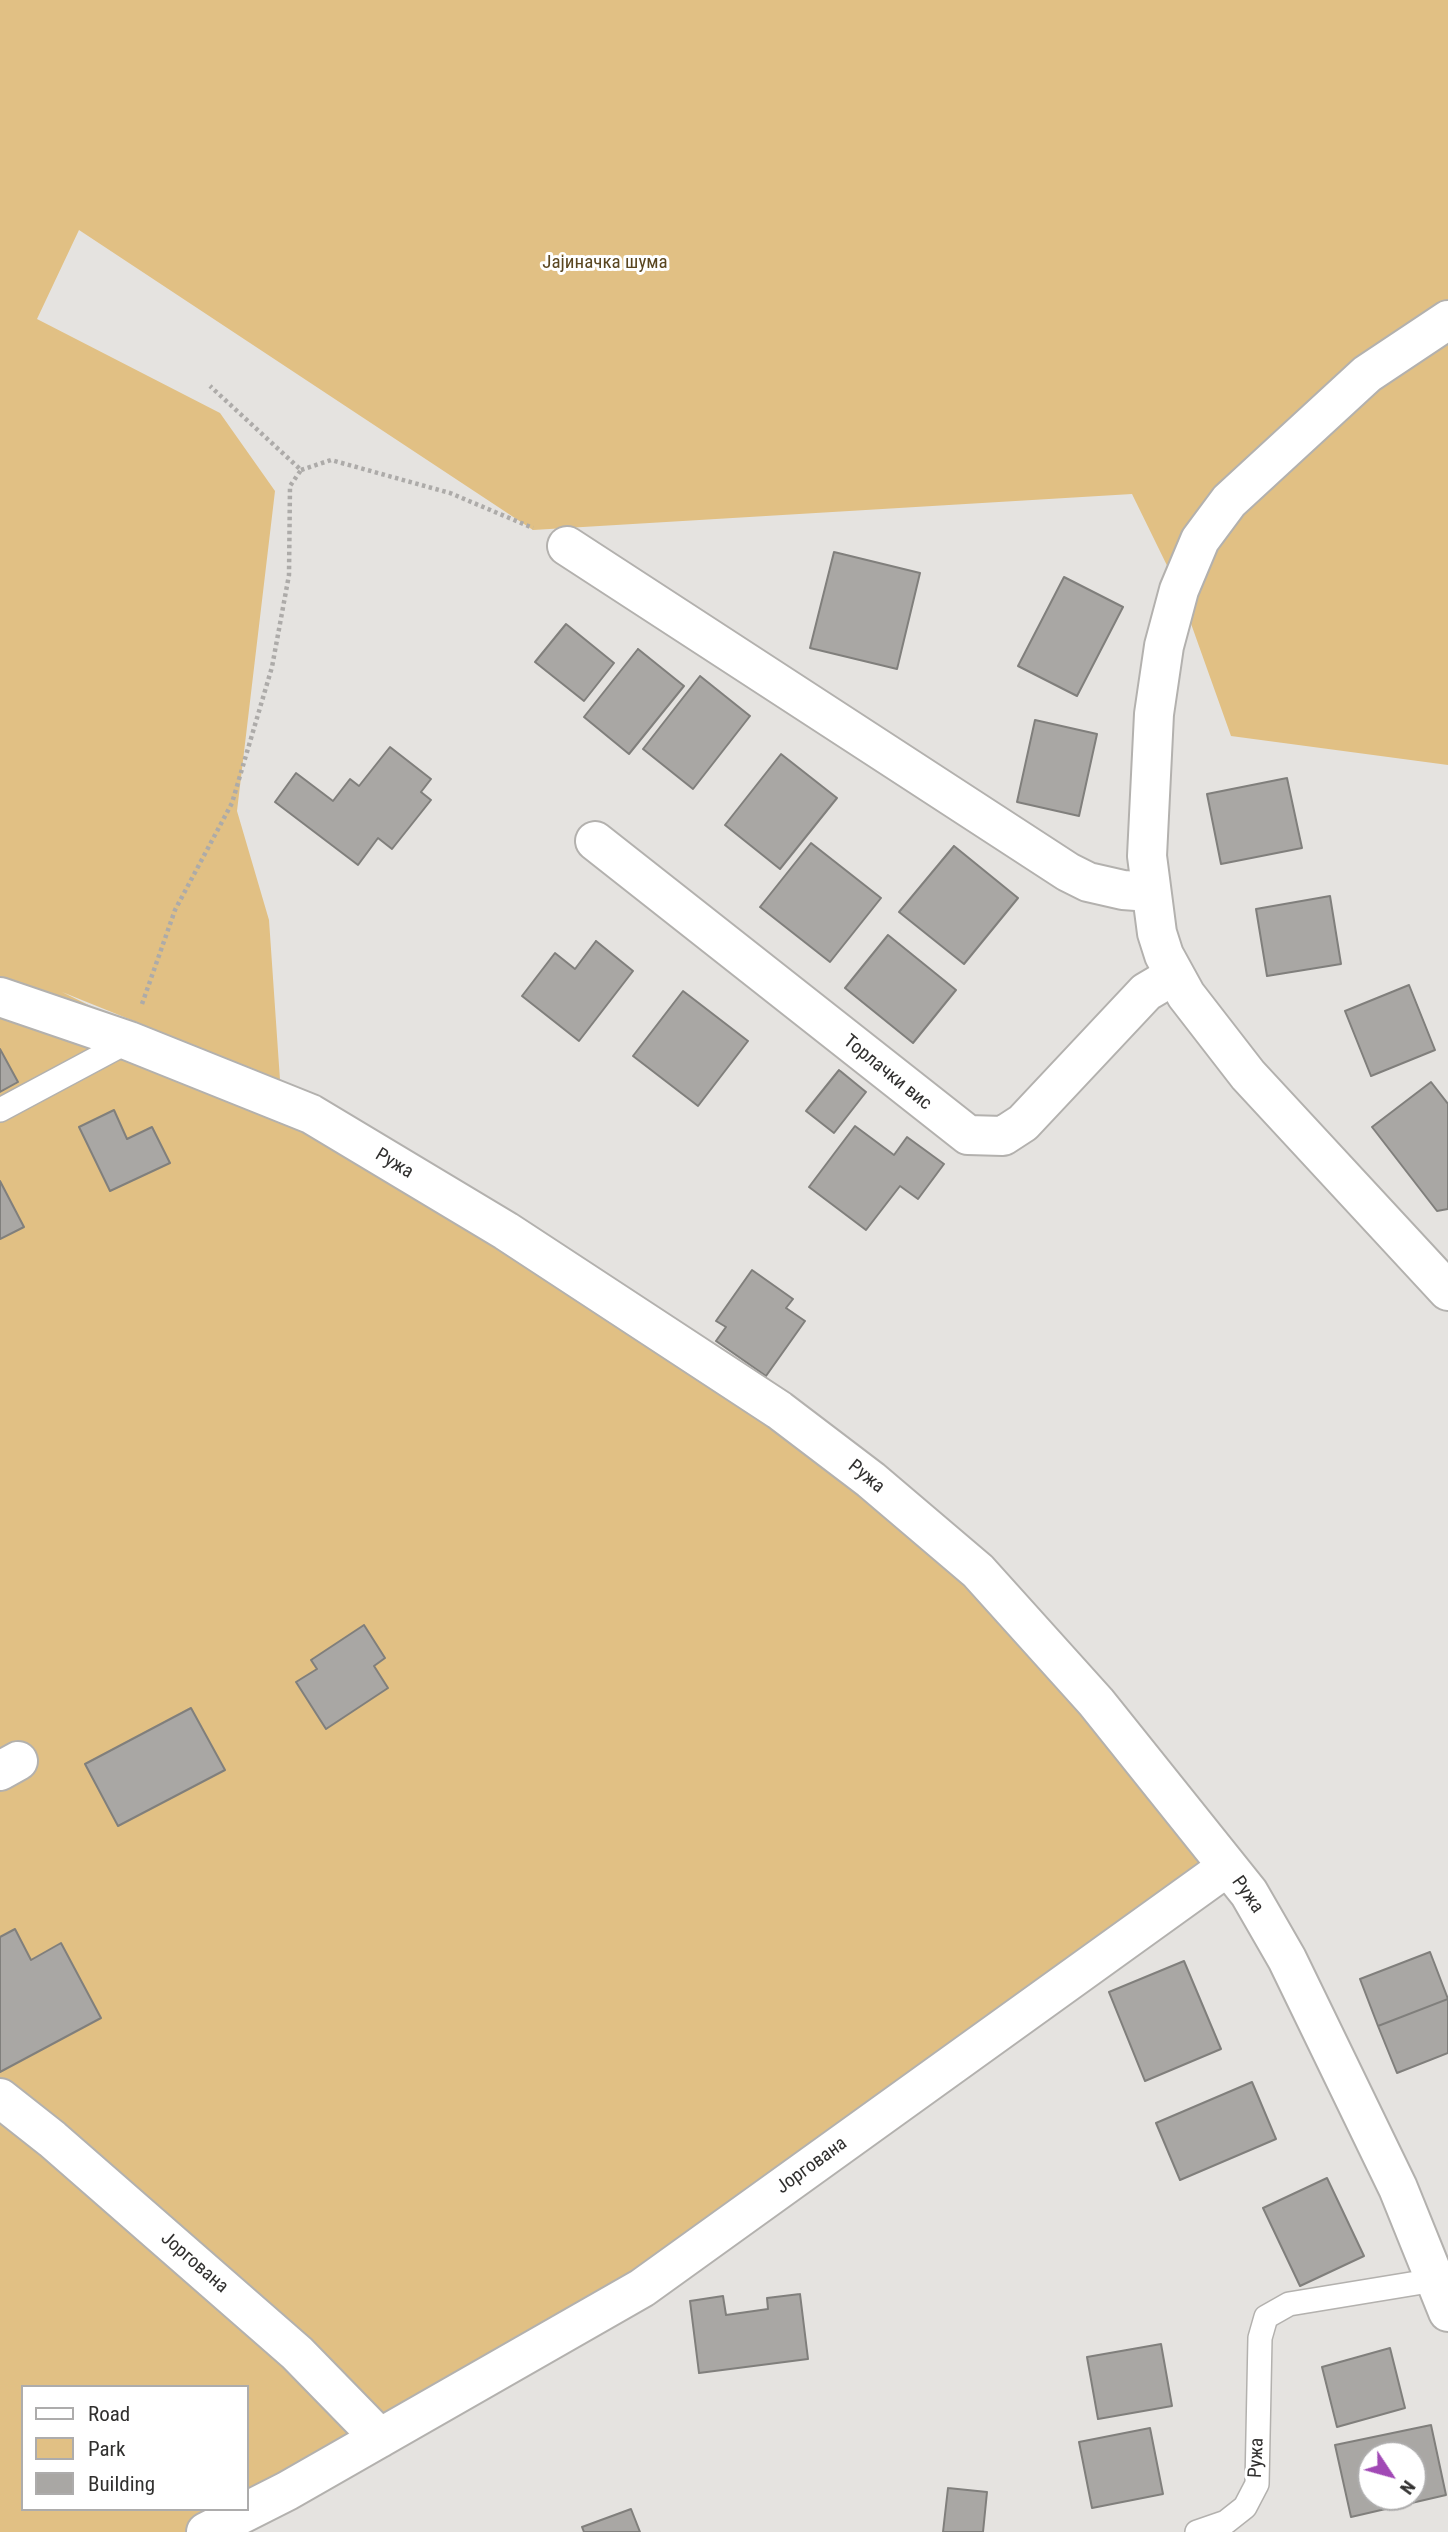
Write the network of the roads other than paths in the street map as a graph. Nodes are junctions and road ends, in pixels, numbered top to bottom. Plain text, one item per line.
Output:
1 (1448, 320) edge
2 (567, 546) road end
3 (595, 841) dead end
4 (1150, 892) junction
5 (1173, 976) junction
6 (0, 997) edge
7 (129, 1041) junction
8 (0, 1111) edge
9 (1448, 1291) edge
10 (1227, 1867) junction
11 (0, 2098) edge
12 (1441, 2296) edge
13 (380, 2438) junction
14 (248, 2509) edge
15 (245, 2511) edge
16 (206, 2532) edge
17 (1197, 2532) edge

1 - 4 street
2 - 4 street
3 - 5 street, Торлачки вис
4 - 5 street
5 - 9 street
6 - 7 street, Ружа
7 - 8 lane
7 - 10 street, Ружа
10 - 12 street, Ружа
10 - 13 street, Јоргована
11 - 13 street, Јоргована
12 - 17 lane, Ружа
13 - 14 street, Јоргована
15 - 16 street, Јоргована

